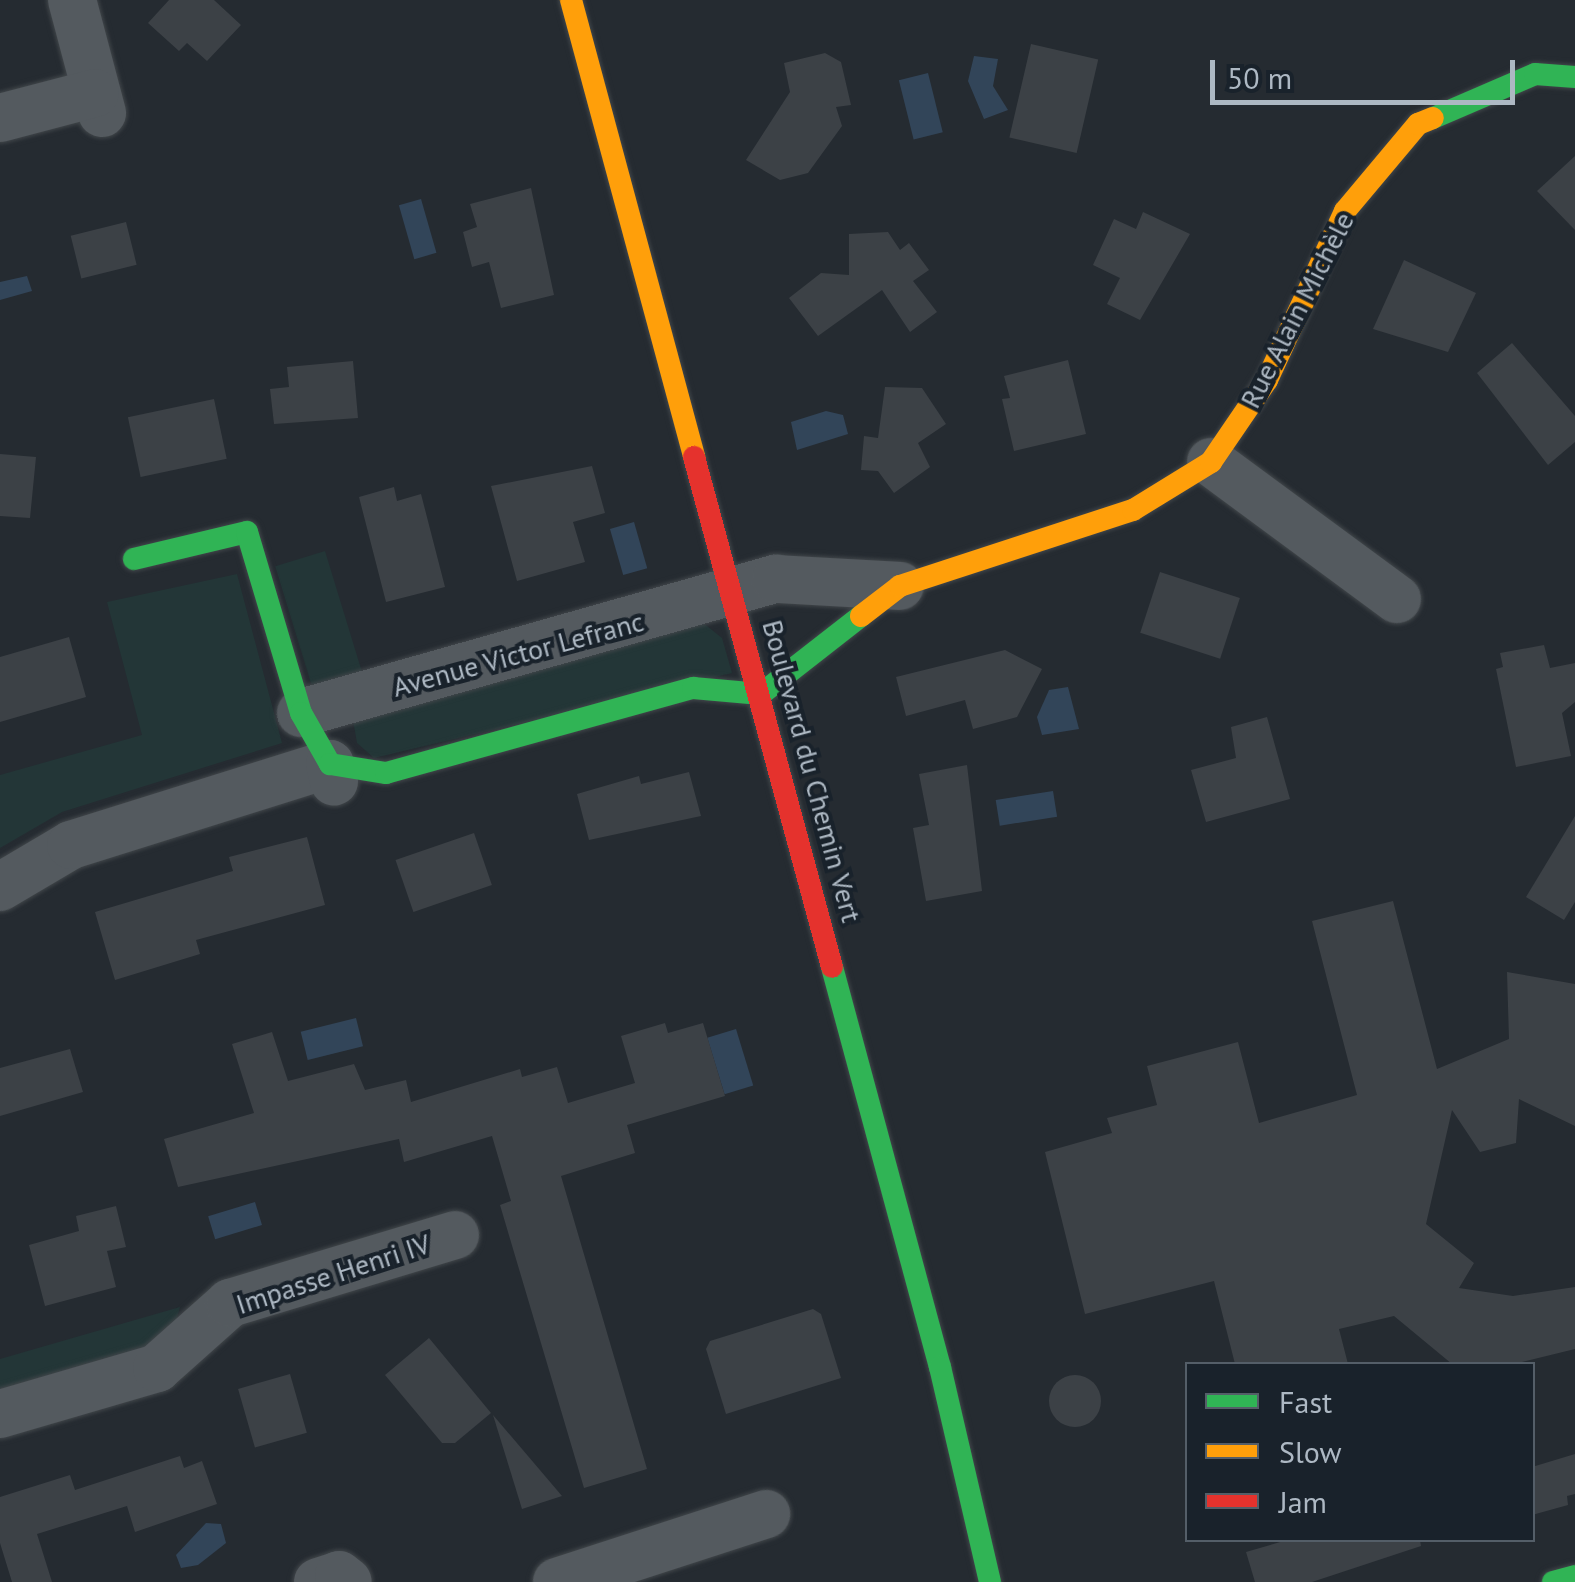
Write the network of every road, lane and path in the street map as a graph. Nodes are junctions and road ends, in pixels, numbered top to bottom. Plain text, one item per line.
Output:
1 (571, 0) edge
2 (88, 10) edge
3 (1575, 76) edge
4 (0, 118) edge
5 (1211, 462) junction
6 (134, 559) dead end
7 (900, 586) junction
8 (734, 595) junction
9 (1398, 598) dead end
10 (761, 694) junction
11 (300, 712) junction
12 (332, 773) junction
13 (0, 887) edge
14 (455, 1235) dead end
15 (0, 1414) edge
16 (766, 1514) dead end
17 (989, 1571) edge
18 (1575, 1576) edge
19 (318, 1582) edge
20 (348, 1582) edge
21 (557, 1582) edge
22 (1001, 1582) edge
23 (1554, 1582) edge

1 - 8 street, Boulevard du Chemin Vert
2 - 4 street
3 - 5 street, Rue Alain Michèle
5 - 7 street, Rue Alain Michèle
5 - 9 street
6 - 11 street
7 - 8 street, Rue Alain Michèle
7 - 10 street, Rue Alain Michèle
8 - 10 street, Boulevard du Chemin Vert
8 - 11 street, Avenue Victor Lefranc
10 - 12 street
10 - 17 street, Boulevard du Chemin Vert
11 - 12 street
12 - 13 street
14 - 15 street, Impasse Henri IV
16 - 21 street
17 - 22 street, Boulevard du Chemin Vert
18 - 23 street
19 - 20 street

